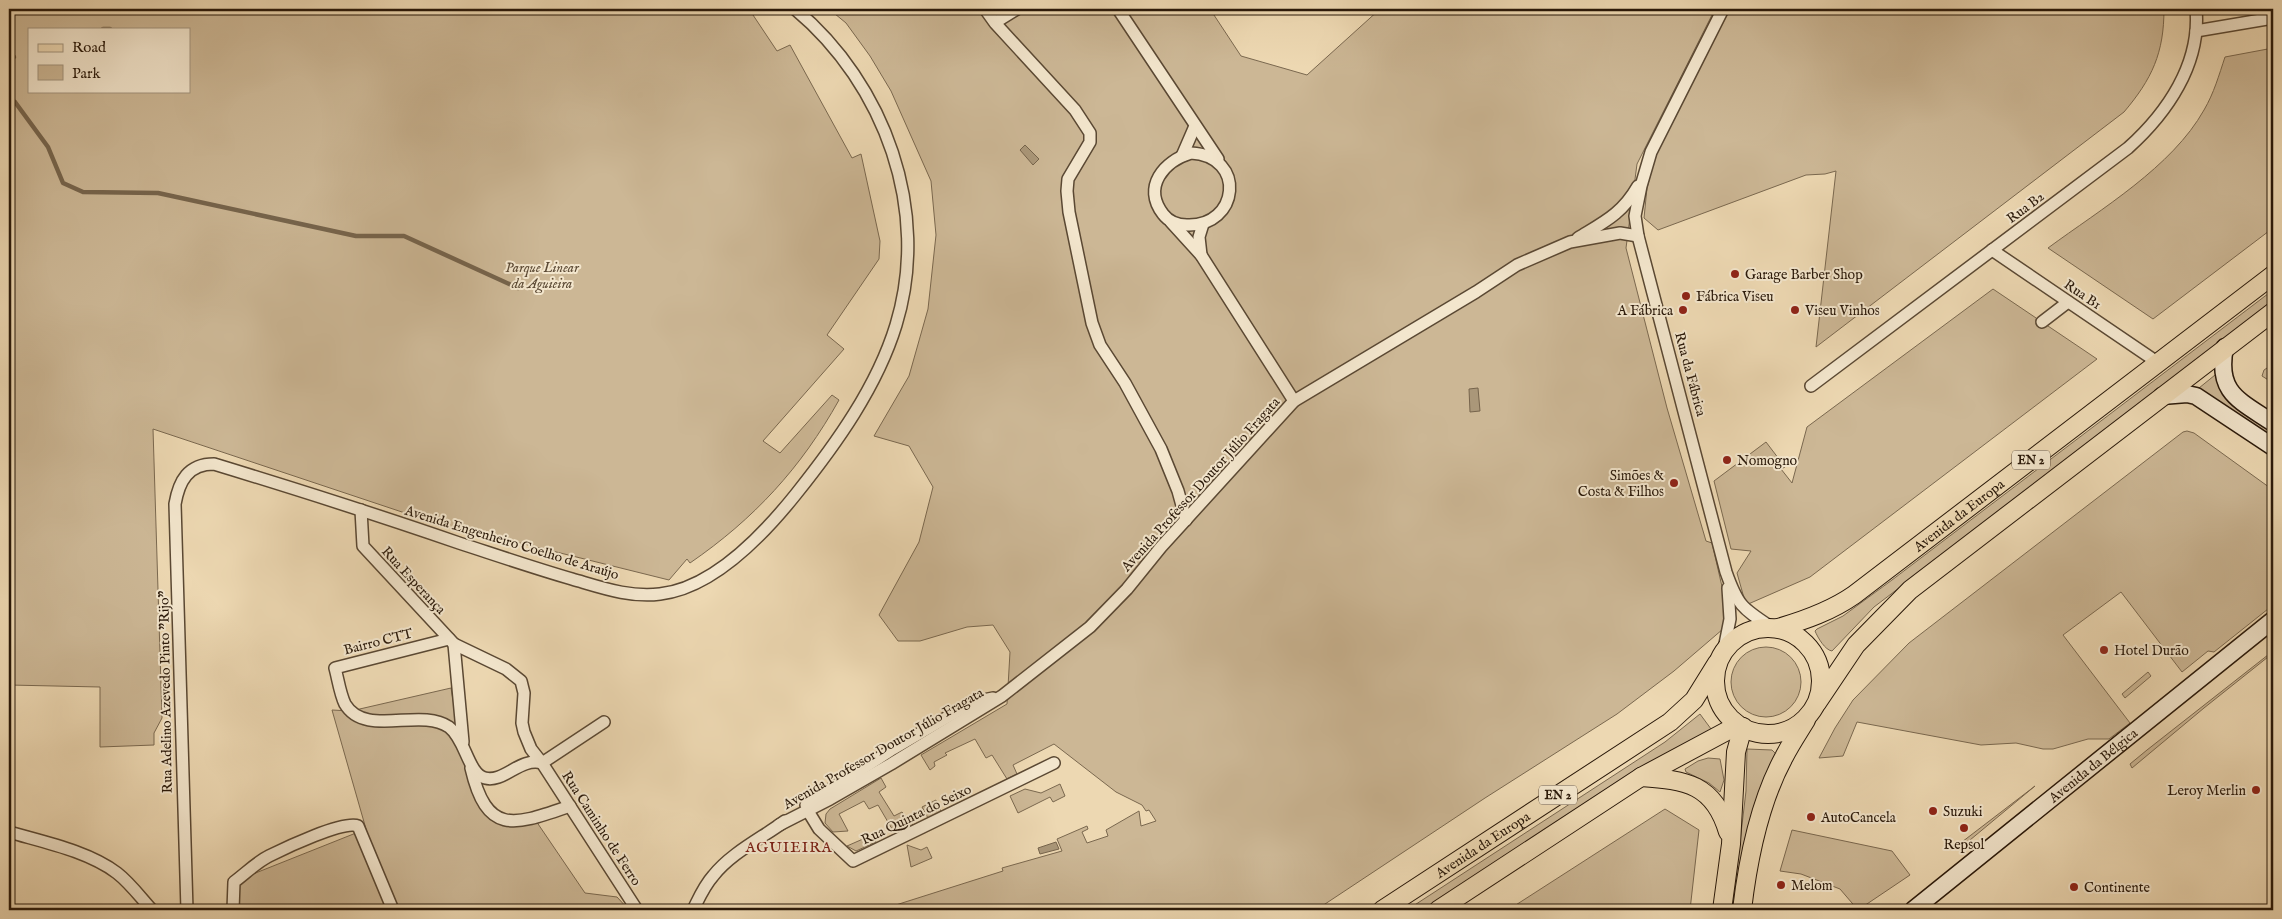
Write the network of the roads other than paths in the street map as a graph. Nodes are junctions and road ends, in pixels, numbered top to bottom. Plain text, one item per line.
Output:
1 (795, 9) edge
2 (985, 9) edge
3 (1016, 9) edge
4 (1118, 9) edge
5 (1723, 9) edge
6 (2196, 9) edge
7 (2273, 18) edge
8 (999, 20) dead end
9 (2196, 31) junction
10 (1195, 126) junction
11 (1182, 156) junction
12 (1223, 166) junction
13 (1644, 176) junction
14 (1171, 222) junction
15 (1204, 224) junction
16 (1638, 236) junction
17 (1570, 242) junction
18 (1992, 250) junction
19 (1201, 255) junction
20 (2273, 275) edge
21 (2068, 302) junction
22 (2273, 312) edge
23 (2042, 322) dead end
24 (2226, 347) junction
25 (2158, 362) junction
26 (1811, 386) dead end
27 (2162, 396) junction
28 (1294, 401) junction
29 (2273, 423) edge
30 (2273, 447) edge
31 (186, 476) joint
32 (361, 510) junction
33 (1186, 520) junction
34 (1726, 572) junction
35 (2273, 620) edge
36 (1775, 628) junction
37 (451, 642) junction
38 (1721, 656) junction
39 (1002, 696) junction
40 (1812, 709) junction
41 (604, 722) dead end
42 (1740, 726) junction
43 (463, 743) junction
44 (470, 761) junction
45 (542, 763) junction
46 (1054, 764) dead end
47 (1641, 777) junction
48 (570, 806) junction
49 (808, 810) junction
50 (779, 825) junction
51 (9, 832) edge
52 (1731, 844) junction
53 (152, 910) edge
54 (187, 910) edge
55 (233, 910) edge
56 (393, 910) edge
57 (637, 910) edge
58 (693, 910) edge
59 (1382, 910) edge
60 (1438, 910) edge
61 (1722, 910) edge
62 (1742, 910) edge
63 (1913, 910) edge

1 - 32 street, Avenida Engenheiro Coelho de Araújo
2 - 33 street
3 - 8 street
4 - 10 street
5 - 13 street, Rua da Fábrica
6 - 9 street, Rua B2
7 - 9 street
9 - 18 street, Rua B2
10 - 11 street
10 - 12 street
11 - 12 street
11 - 14 street
12 - 15 street
13 - 16 street, Rua da Fábrica
13 - 17 street, Avenida Professor Doutor Júlio Fragata
14 - 15 street
14 - 19 street
15 - 19 street
16 - 17 street, Avenida Professor Doutor Júlio Fragata
16 - 34 street, Rua da Fábrica
17 - 28 street, Avenida Professor Doutor Júlio Fragata
18 - 21 street, Rua B1
18 - 26 street, Rua B2
19 - 28 street
20 - 25 main road, Avenida da Europa / EN 2
21 - 23 street
21 - 25 street, Rua B1
22 - 24 main road, Avenida da Europa / EN 2
24 - 27 main road, Avenida da Europa / EN 2
24 - 29 main road
25 - 36 main road, Avenida da Europa / EN 2
27 - 30 main road
27 - 40 main road, Avenida da Europa / EN 2
28 - 33 street, Avenida Professor Doutor Júlio Fragata
31 - 32 street, Avenida Engenheiro Coelho de Araújo
31 - 54 street, Rua Adelino Azevedo Pinto "Rijo"
32 - 37 street, Rua Esperança
33 - 39 street, Avenida Professor Doutor Júlio Fragata
34 - 36 street
34 - 38 street
35 - 63 main road, Avenida da Bélgica
36 - 38 main road, EN 2
36 - 40 main road
37 - 43 street, Bairro CTT
37 - 43 street, Bairro CTT
37 - 45 street, Rua Caminho de Ferro
38 - 42 main road
38 - 59 main road, Avenida da Europa / EN 2
39 - 49 street, Avenida Professor Doutor Júlio Fragata
39 - 50 street, Avenida Professor Doutor Júlio Fragata
40 - 42 main road, EN 2
40 - 62 main road, Avenida da Europa
41 - 45 street
42 - 47 main road, EN 2
42 - 52 main road
43 - 44 street, Bairro CTT
44 - 45 street, Bairro CTT
44 - 48 street, Bairro CTT
45 - 48 street, Rua Caminho de Ferro
46 - 49 street, Rua Quinta do Seixo
47 - 52 main road
47 - 60 main road, EN 2
48 - 57 street, Rua Caminho de Ferro
49 - 50 street, Avenida Professor Doutor Júlio Fragata
50 - 58 street, Avenida Professor Doutor Júlio Fragata
51 - 53 street
52 - 61 main road
55 - 56 street

